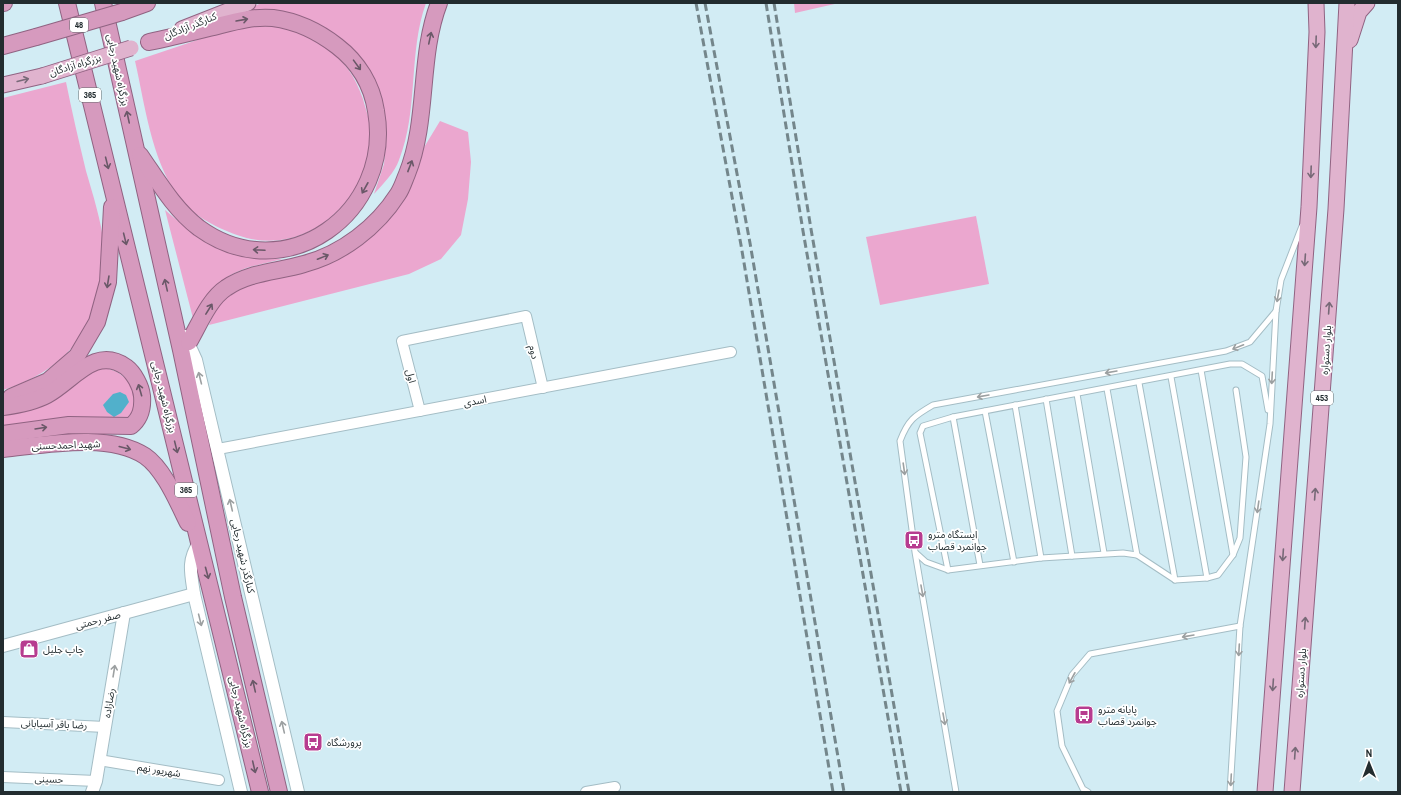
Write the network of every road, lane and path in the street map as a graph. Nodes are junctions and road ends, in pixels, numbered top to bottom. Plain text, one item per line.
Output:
1 (67, 3) edge
2 (103, 3) edge
3 (147, 3) edge
4 (248, 3) edge
5 (439, 3) edge
6 (1316, 3) edge
7 (1346, 3) edge
8 (1367, 3) edge
9 (149, 42) junction
10 (3, 46) edge
11 (131, 48) joint
12 (1343, 62) junction
13 (3, 85) edge
14 (135, 148) junction
15 (112, 187) junction
16 (1309, 207) junction
17 (1276, 311) junction
18 (526, 316) joint
19 (175, 325) junction
20 (189, 342) junction
21 (731, 352) dead end
22 (1201, 370) junction
23 (1171, 376) junction
24 (1139, 383) junction
25 (542, 388) junction
26 (1107, 389) junction
27 (1236, 390) dead end
28 (1077, 394) junction
29 (3, 398) edge
30 (1046, 399) junction
31 (1015, 405) junction
32 (3, 407) edge
33 (420, 411) junction
34 (985, 412) junction
35 (953, 417) junction
36 (1270, 424) junction
37 (3, 434) edge
38 (3, 449) edge
39 (218, 449) junction
40 (199, 543) junction
41 (915, 552) junction
42 (1104, 553) junction
43 (1137, 555) junction
44 (1233, 555) junction
45 (1072, 556) junction
46 (1041, 558) junction
47 (1014, 562) junction
48 (980, 565) junction
49 (948, 570) junction
50 (1207, 578) junction
51 (1176, 580) junction
52 (194, 594) junction
53 (124, 613) junction
54 (1240, 626) junction
55 (3, 646) edge
56 (3, 722) edge
57 (105, 727) junction
58 (99, 760) junction
59 (3, 777) edge
60 (219, 780) dead end
61 (94, 786) edge
62 (615, 787) dead end
63 (241, 792) edge
64 (260, 792) edge
65 (279, 792) edge
66 (298, 792) edge
67 (586, 792) edge
68 (956, 792) edge
69 (1088, 792) edge
70 (1230, 792) edge
71 (1265, 792) edge
72 (1292, 792) edge

1 -> 15 highway, بزرگراه شهید رجایی / 365
14 -> 2 highway, بزرگراه شهید رجایی / 365
3 - 10 highway, 48, bridge
4 - 9 main road, کنارگذر آزادگان
20 -> 5 highway
6 -> 16 main road
7 - 12 main road, بلوار دستواره / 453
8 - 12 main road
9 - 11 main road, کنارگذر آزادگان
9 -> 14 highway
13 -> 11 main road, بزرگراه آزادگان, bridge
72 -> 12 main road, بلوار دستواره / 453
19 -> 14 highway, بزرگراه شهید رجایی / 365
15 -> 29 highway
15 -> 40 highway, بزرگراه شهید رجایی / 365
16 -> 17 lane
16 -> 71 main road
17 -> 36 lane
17 -> 41 lane
18 - 25 street, دوم
18 - 33 street, اول
19 - 20 street, کنارگذر شهید رجایی
65 -> 19 highway, بزرگراه شهید رجایی / 365
39 -> 20 street, کنارگذر شهید رجایی
21 - 25 street, اسدی
22 - 23 lane
22 - 36 lane
22 - 44 lane
23 - 24 lane
23 - 50 lane
24 - 26 lane
24 - 51 lane
25 - 33 street, اسدی
26 - 28 lane
26 - 43 lane
27 - 44 lane
28 - 30 lane
28 - 42 lane
30 - 31 lane
30 - 45 lane
31 - 34 lane
31 - 46 lane
37 -> 32 highway
33 - 39 street, اسدی
34 - 35 lane
34 - 47 lane
35 - 48 lane
35 - 49 lane
36 -> 54 lane
38 -> 40 highway, شهید احمدحسنی
66 -> 39 street, کنارگذر شهید رجایی
40 - 52 street
40 -> 64 highway, بزرگراه شهید رجایی / 365
41 - 49 lane
41 -> 68 lane
42 - 43 lane
42 - 45 lane
43 - 51 lane
44 - 50 lane
45 - 46 lane
46 - 47 lane
47 - 48 lane
48 - 49 lane
50 - 51 lane
52 - 53 street, صفر رحمتی
52 -> 63 street
53 - 55 street, صفر رحمتی
57 -> 53 street, رضازاده
54 -> 69 lane
54 -> 70 lane
56 - 57 street, رضا باقر آسیابانی
57 - 58 street, رضازاده
58 - 60 street, شهریور نهم
58 - 61 street, رضازاده
59 - 61 street, حسینی
62 - 67 street

